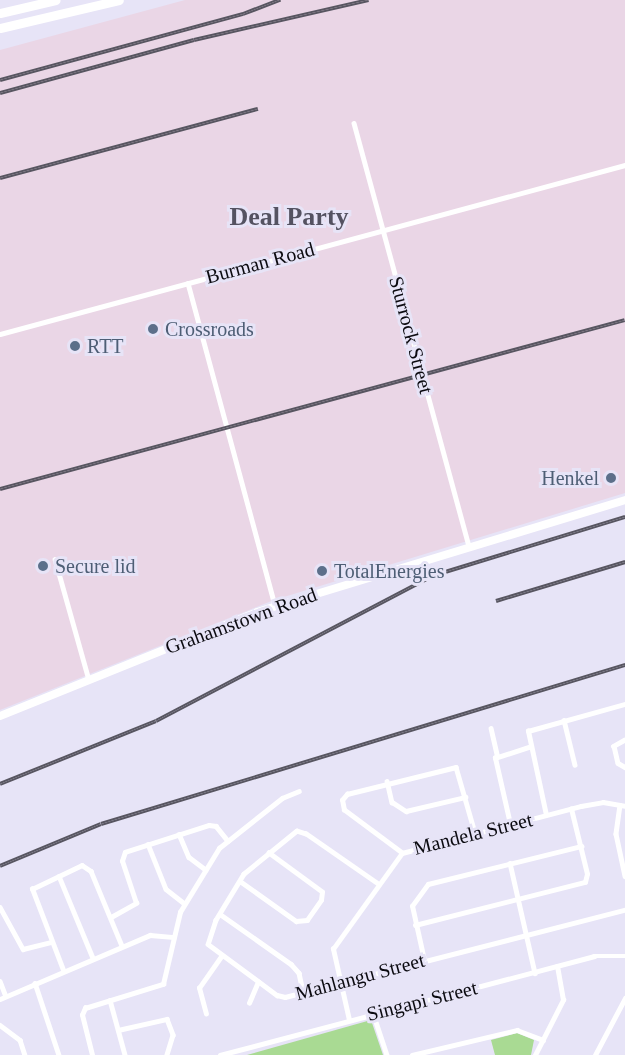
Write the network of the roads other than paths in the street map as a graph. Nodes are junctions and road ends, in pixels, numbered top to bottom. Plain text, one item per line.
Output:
1 (56, 0) edge
2 (119, 0) edge
3 (0, 14) edge
4 (0, 28) edge
5 (354, 123) dead end
6 (625, 165) edge
7 (383, 230) junction
8 (188, 283) junction
9 (0, 334) edge
10 (625, 500) edge
11 (469, 547) junction
12 (56, 559) dead end
13 (275, 606) junction
14 (89, 680) junction
15 (625, 704) edge
16 (0, 716) edge
17 (564, 720) junction
18 (490, 728) dead end
19 (625, 740) edge
20 (529, 747) junction
21 (497, 754) junction
22 (575, 765) dead end
23 (625, 767) edge
24 (387, 782) junction
25 (299, 791) dead end
26 (465, 797) junction
27 (622, 806) edge
28 (571, 809) junction
29 (546, 815) junction
30 (510, 824) junction
31 (474, 832) junction
32 (179, 834) junction
33 (228, 841) junction
34 (148, 844) junction
35 (581, 846) junction
36 (269, 853) junction
37 (402, 853) junction
38 (510, 863) junction
39 (206, 870) junction
40 (59, 876) junction
41 (625, 876) edge
42 (240, 881) junction
43 (378, 884) junction
44 (518, 900) junction
45 (184, 903) junction
46 (0, 907) edge
47 (625, 910) edge
48 (220, 914) junction
49 (111, 917) junction
50 (415, 925) junction
51 (526, 935) junction
52 (174, 937) junction
53 (51, 942) junction
54 (122, 946) junction
55 (221, 956) junction
56 (625, 956) edge
57 (93, 958) junction
58 (424, 960) junction
59 (557, 967) junction
60 (63, 970) junction
61 (535, 973) junction
62 (0, 981) edge
63 (339, 981) junction
64 (35, 982) junction
65 (258, 982) junction
66 (303, 992) junction
67 (5, 994) junction
68 (625, 998) edge
69 (0, 999) edge
70 (110, 1000) junction
71 (249, 1003) dead end
72 (373, 1013) junction
73 (206, 1014) dead end
74 (349, 1020) junction
75 (0, 1025) edge
76 (118, 1030) junction
77 (543, 1040) junction
78 (25, 1055) edge
79 (59, 1055) edge
80 (92, 1055) edge
81 (125, 1055) edge
82 (167, 1055) edge
83 (220, 1055) edge
84 (387, 1055) edge
85 (412, 1055) edge
86 (535, 1055) edge
87 (595, 1055) edge

1 - 3 highway
2 - 4 highway
5 - 7 street, Sturrock Street
6 - 7 street, Burman Road
7 - 8 street, Burman Road
7 - 11 street, Sturrock Street
8 - 9 street, Burman Road
8 - 13 street
10 - 11 main road, Grahamstown Road
11 - 13 main road, Grahamstown Road
12 - 14 street
13 - 14 main road, Grahamstown Road
14 - 16 main road, Grahamstown Road
15 - 17 street
17 - 20 street
17 - 22 street
18 - 21 street
19 - 23 street
20 - 21 street
20 - 29 street
21 - 30 street
24 - 26 street
24 - 26 street
24 - 37 street
25 - 33 street
26 - 31 street
27 - 28 street, Mandela Street
27 - 41 street
28 - 29 street, Mandela Street
28 - 35 street
29 - 30 street, Mandela Street
30 - 31 street, Mandela Street
31 - 37 street, Mandela Street
32 - 33 street
32 - 34 street
32 - 39 street
33 - 39 street
34 - 45 street
34 - 49 street
35 - 38 street
35 - 44 street
36 - 42 street
36 - 42 street
36 - 43 street
37 - 43 street, Mandela Street
38 - 44 street
38 - 50 street
39 - 45 street
40 - 49 street
40 - 53 street
40 - 57 street
42 - 48 street
43 - 63 street, Mandela Street
44 - 50 street
44 - 51 street
45 - 52 street
46 - 53 street
47 - 51 street, Mahlangu Street
48 - 55 street
48 - 66 street
49 - 54 street
50 - 58 street
51 - 58 street, Mahlangu Street
51 - 61 street
52 - 54 street
52 - 70 street
53 - 60 street
54 - 57 street
55 - 65 street, Mahlangu Street
55 - 73 street
56 - 59 street, Singapi Street
57 - 60 street
58 - 63 street, Mahlangu Street
59 - 61 street, Singapi Street
59 - 77 street
60 - 64 street
61 - 72 street, Singapi Street
62 - 67 street
63 - 66 street, Mahlangu Street
63 - 74 street, Mandela Street
64 - 67 street
64 - 79 street
65 - 66 street, Mahlangu Street
65 - 71 street
67 - 69 street
68 - 87 street
70 - 76 street
70 - 80 street
72 - 74 street, Singapi Street
72 - 84 street
74 - 83 street, Singapi Street
75 - 78 street
76 - 81 street
76 - 82 street
77 - 85 street
77 - 86 street

